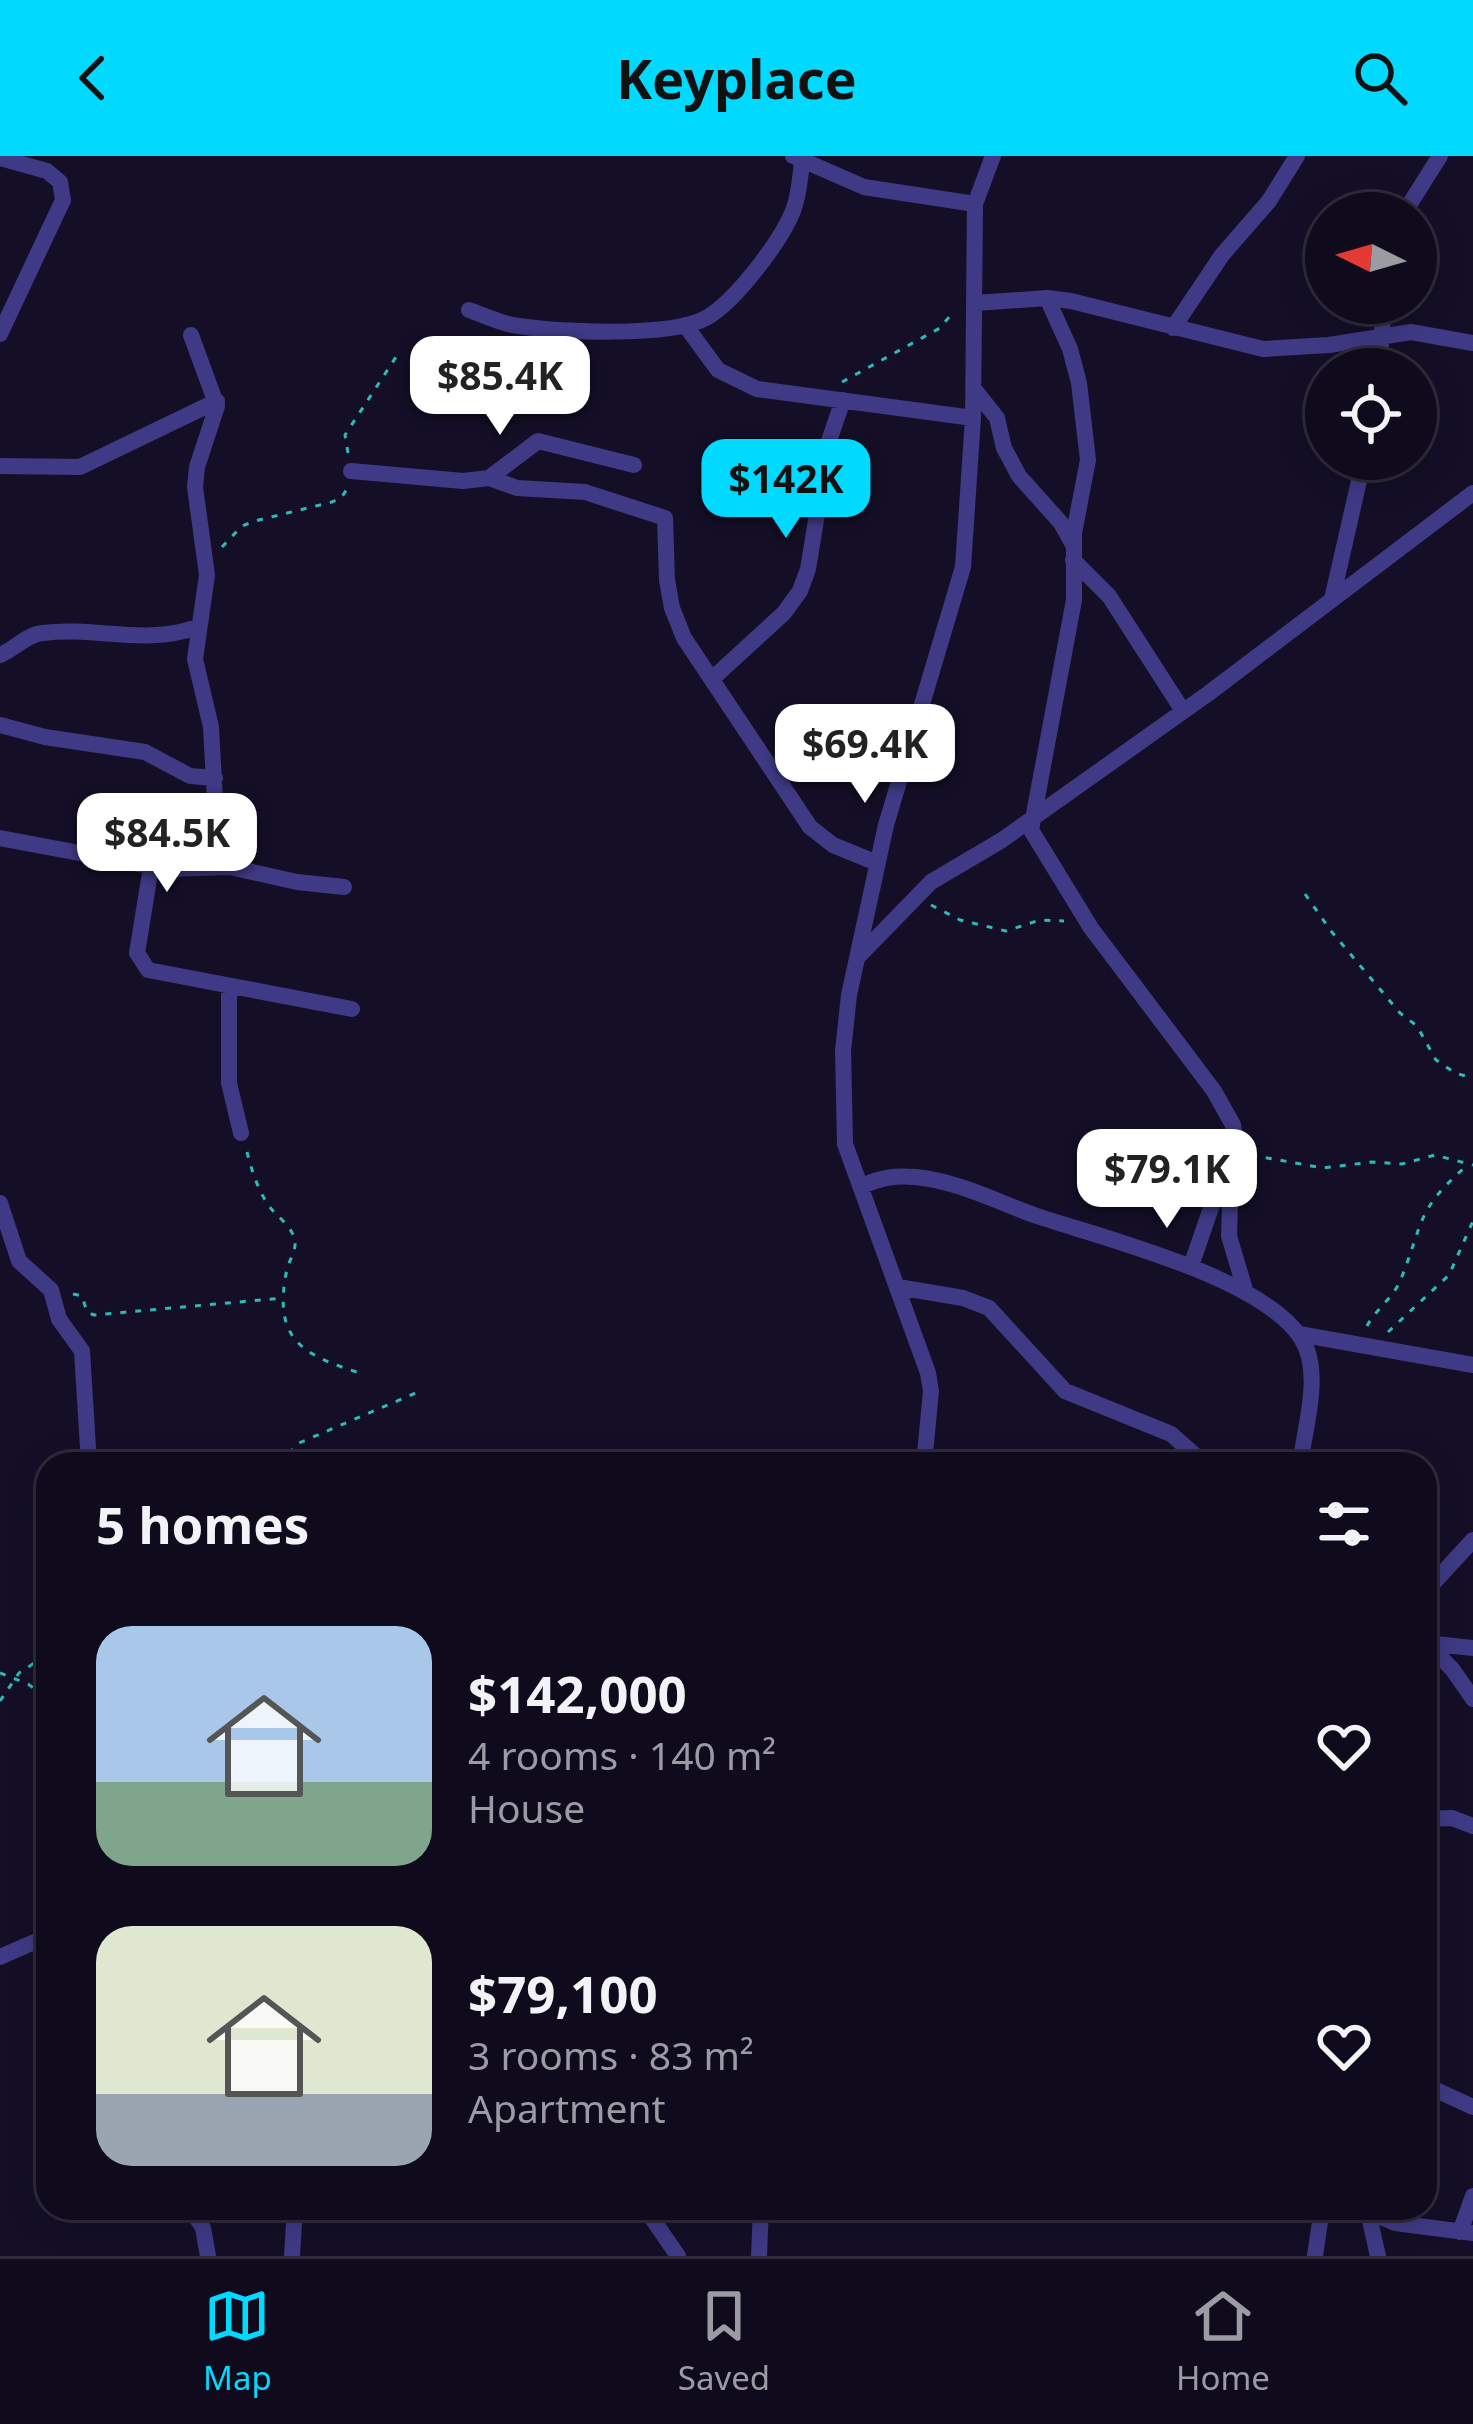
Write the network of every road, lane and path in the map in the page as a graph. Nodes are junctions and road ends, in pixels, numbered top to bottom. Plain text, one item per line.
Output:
1 (993, 156) edge
2 (1298, 156) edge
3 (1440, 156) edge
4 (799, 157) edge
5 (0, 158) edge
6 (1417, 192) edge
7 (975, 204) junction
8 (976, 298) junction
9 (1048, 298) junction
10 (469, 310) dead end
11 (1384, 324) edge
12 (685, 325) junction
13 (1173, 328) junction
14 (0, 334) edge
15 (191, 335) dead end
16 (1384, 335) junction
17 (1473, 344) edge
18 (1382, 348) edge
19 (396, 357) dead end
20 (974, 389) junction
21 (815, 398) junction
22 (843, 400) junction
23 (217, 401) junction
24 (973, 418) junction
25 (634, 464) dead end
26 (0, 466) edge
27 (351, 471) junction
28 (489, 478) junction
29 (1359, 480) edge
30 (1473, 493) edge
31 (1073, 552) junction
32 (206, 567) junction
33 (1333, 595) junction
34 (197, 627) junction
35 (0, 655) edge
36 (712, 679) junction
37 (1184, 711) junction
38 (0, 725) edge
39 (215, 778) junction
40 (1031, 819) junction
41 (0, 838) edge
42 (877, 863) junction
43 (151, 867) junction
44 (180, 869) junction
45 (344, 887) dead end
46 (1305, 894) dead end
47 (913, 896) junction
48 (1088, 924) junction
49 (856, 958) junction
50 (230, 986) junction
51 (352, 1010) dead end
52 (1473, 1078) edge
53 (241, 1133) joint
54 (1232, 1151) junction
55 (1471, 1164) edge
56 (862, 1186) junction
57 (0, 1203) edge
58 (1473, 1221) edge
59 (1191, 1265) junction
60 (898, 1287) junction
61 (1246, 1292) junction
62 (285, 1298) junction
63 (54, 1299) junction
64 (1299, 1334) junction
65 (1365, 1344) junction
66 (1473, 1364) edge
67 (363, 1374) dead end
68 (418, 1392) dead end
69 (88, 1452) edge
70 (289, 1452) edge
71 (925, 1452) edge
72 (1191, 1452) edge
73 (1302, 1452) edge
74 (1473, 1540) edge
75 (1437, 1581) edge
76 (1437, 1644) edge
77 (1473, 1648) edge
78 (1437, 1654) edge
79 (36, 1663) edge
80 (0, 1673) edge
81 (16, 1678) junction
82 (36, 1691) edge
83 (1473, 1699) edge
84 (0, 1701) edge
85 (1437, 1819) edge
86 (1473, 1826) edge
87 (36, 1941) edge
88 (0, 1957) edge
89 (1437, 2091) edge
90 (1473, 2107) edge
91 (1473, 2195) edge
92 (198, 2220) edge
93 (294, 2220) edge
94 (653, 2220) edge
95 (760, 2220) edge
96 (1320, 2220) edge
97 (1367, 2220) edge
98 (1388, 2220) edge
99 (1467, 2233) edge
100 (208, 2256) edge
101 (292, 2256) edge
102 (678, 2256) edge
103 (759, 2256) edge
104 (1315, 2256) edge
105 (1378, 2256) edge

1 - 7 street
2 - 13 street
3 - 6 street
4 - 7 street
4 - 12 street
5 - 14 street
7 - 8 street
8 - 9 street
8 - 20 street
8 - 21 path
9 - 13 street
9 - 31 street
10 - 12 street
11 - 16 street
12 - 21 street
13 - 16 street
15 - 23 street
16 - 17 street
16 - 18 street
19 - 27 path
20 - 24 street
20 - 31 street
21 - 22 street
22 - 24 street
22 - 36 street
23 - 26 street
23 - 32 street
24 - 42 street
25 - 28 street
27 - 28 street
27 - 32 path
28 - 36 street
29 - 33 street
30 - 33 street
31 - 37 street
31 - 40 street
32 - 34 street
33 - 37 street
34 - 35 street
34 - 39 street
36 - 42 street
37 - 40 street
38 - 39 street
39 - 44 street
40 - 47 street
40 - 48 street
41 - 43 street
42 - 49 street
43 - 44 street
43 - 50 street
44 - 45 street
46 - 52 path
47 - 48 path
47 - 49 street
48 - 54 street
49 - 56 street
50 - 51 street
50 - 53 street
53 - 62 path
54 - 55 path
54 - 59 street
54 - 61 street
55 - 65 path
56 - 59 street
56 - 60 street
57 - 63 street
58 - 65 path
59 - 61 street
60 - 71 street
60 - 72 street
61 - 64 street
62 - 63 path
62 - 67 path
63 - 69 street
64 - 65 street
64 - 73 street
65 - 66 street
68 - 70 path
74 - 75 street
76 - 77 street
78 - 83 street
79 - 81 path
80 - 81 path
81 - 82 path
81 - 84 path
85 - 86 street
87 - 88 street
89 - 90 street
91 - 99 street
92 - 100 street
93 - 101 street
94 - 102 street
95 - 103 street
96 - 104 street
97 - 105 street
98 - 99 street

